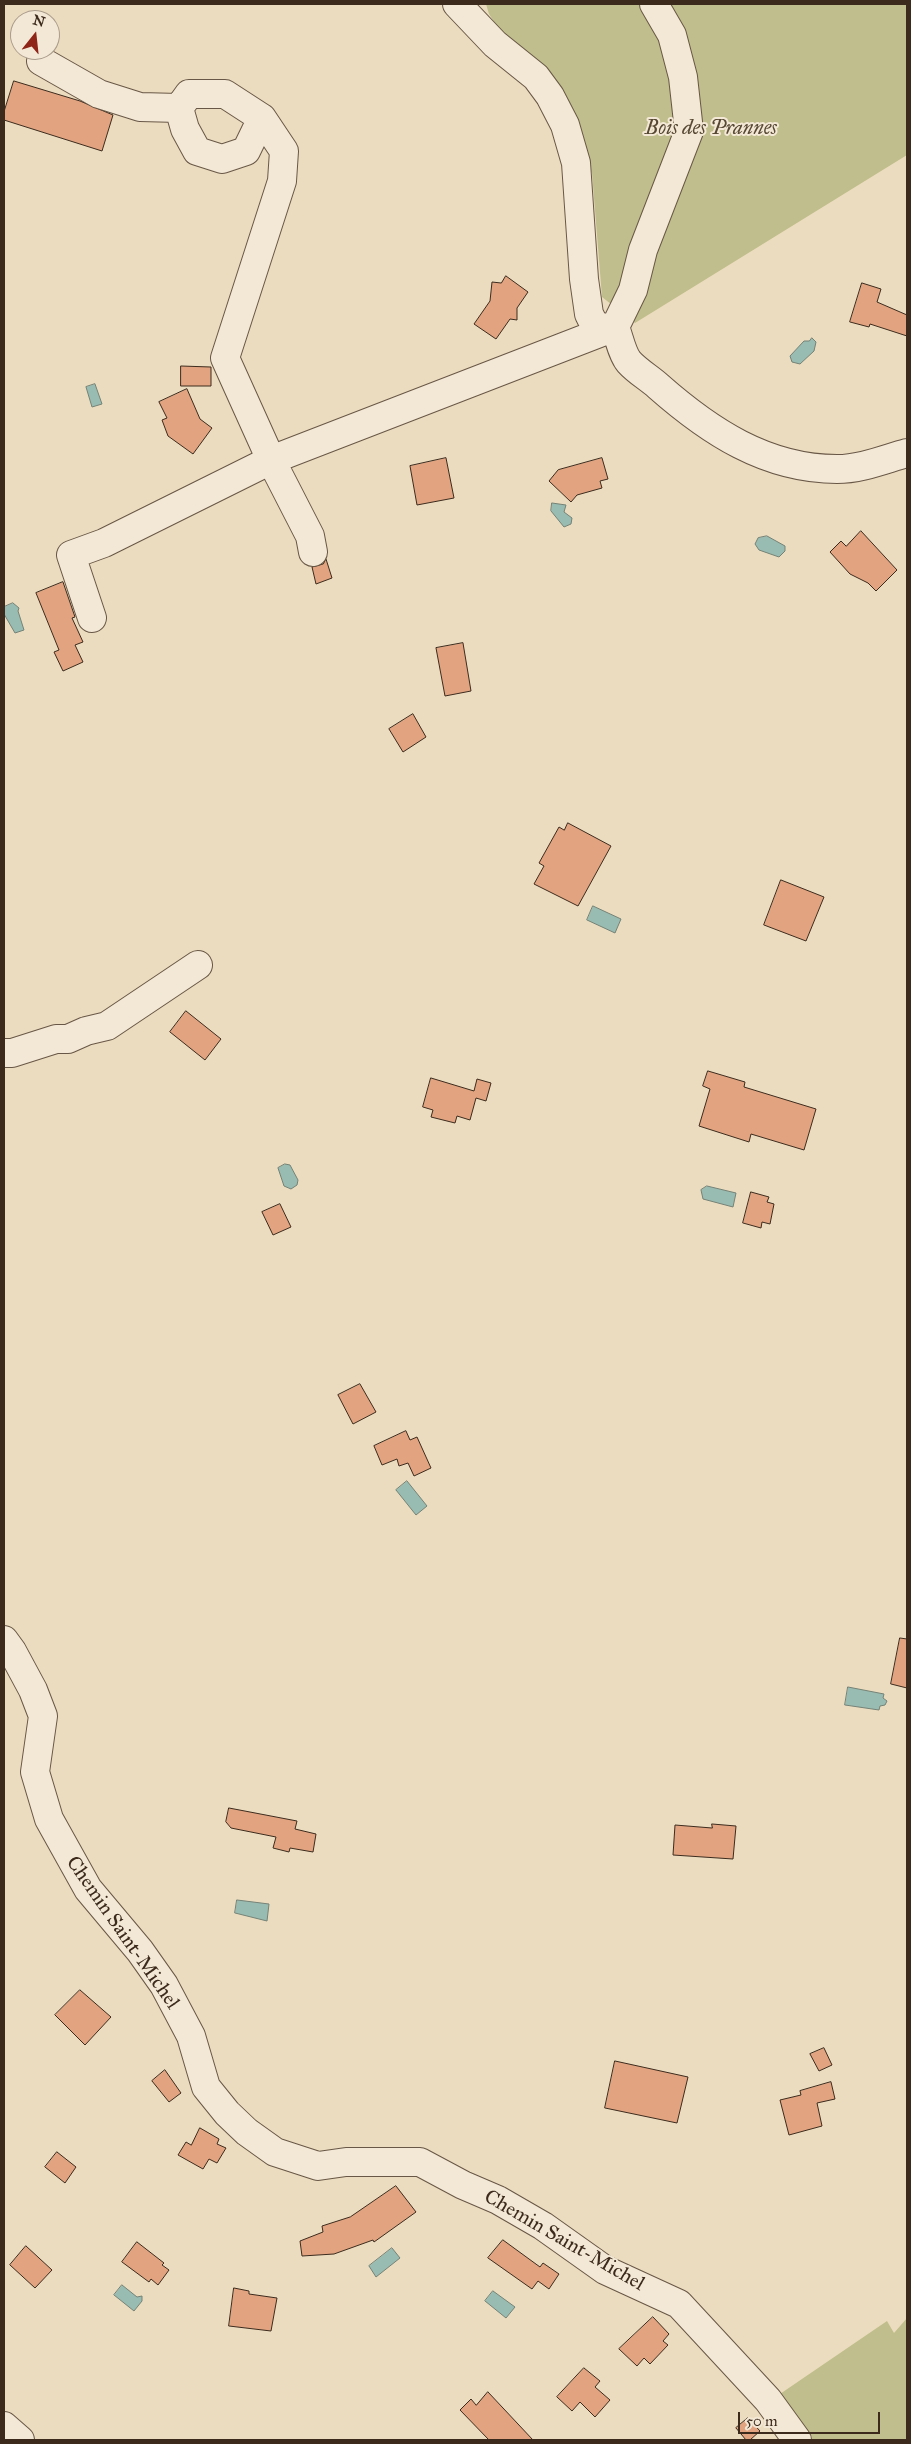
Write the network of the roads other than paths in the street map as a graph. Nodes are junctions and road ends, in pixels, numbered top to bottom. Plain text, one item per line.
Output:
1 (457, 4) edge
2 (654, 4) edge
3 (42, 61) dead end
4 (179, 108) junction
5 (262, 118) junction
6 (616, 327) junction
7 (907, 452) edge
8 (271, 460) junction
9 (313, 552) dead end
10 (92, 618) dead end
11 (198, 965) dead end
12 (4, 1053) edge
13 (4, 1640) edge
14 (4, 2426) edge
15 (20, 2440) edge
16 (797, 2440) edge

1 - 6 street
2 - 6 street
3 - 4 street
4 - 5 street
4 - 5 street
5 - 8 street
6 - 7 street
6 - 8 street
8 - 9 street
8 - 10 street
11 - 12 street
13 - 16 street, Chemin Saint-Michel
14 - 15 street

